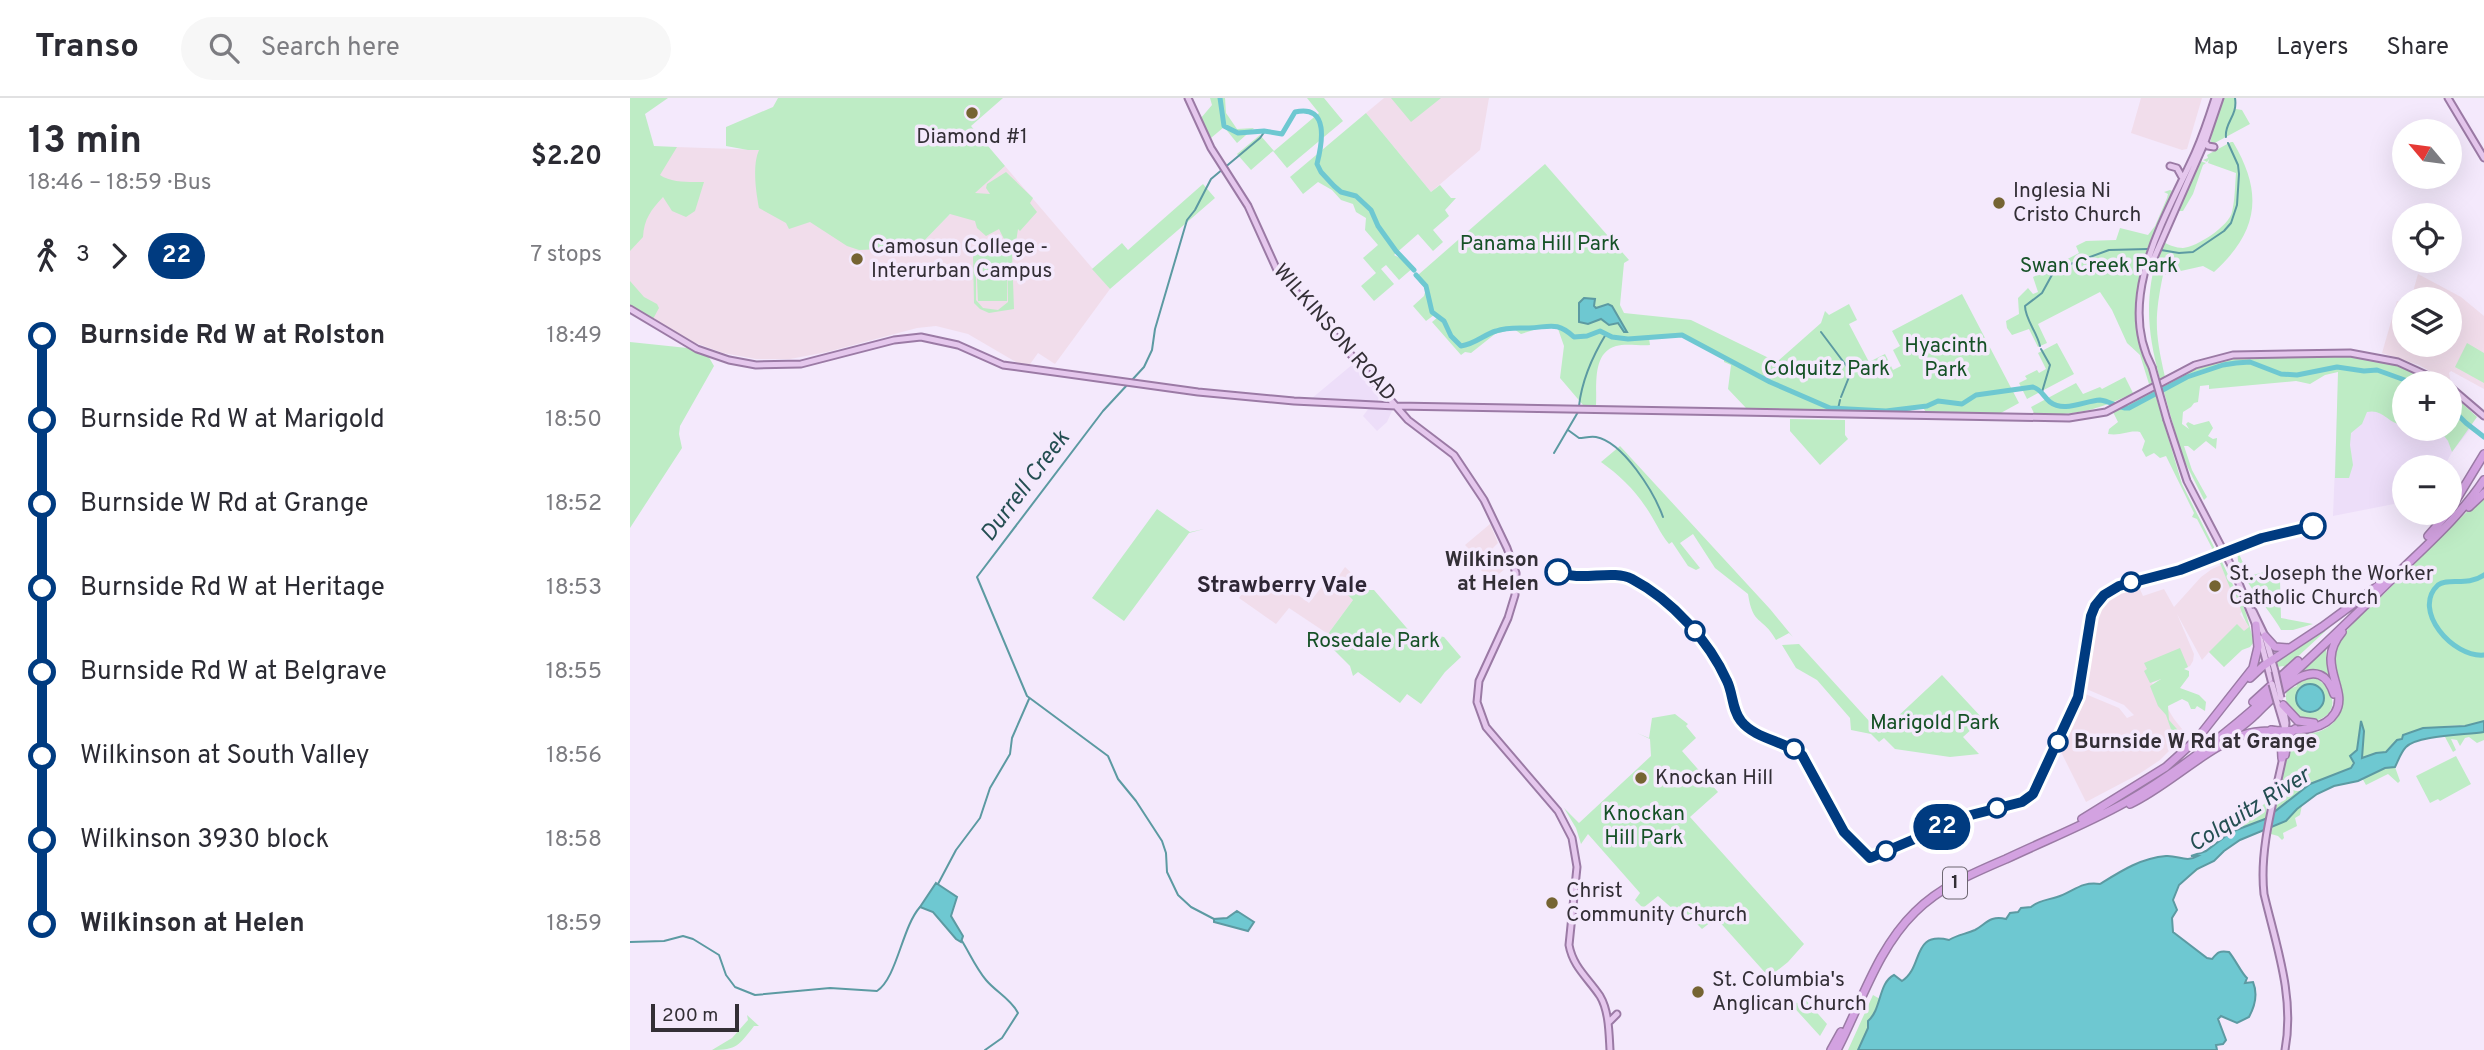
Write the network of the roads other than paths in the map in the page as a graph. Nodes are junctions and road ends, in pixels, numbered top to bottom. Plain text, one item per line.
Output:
1 (1188, 98) edge
2 (2215, 98) edge
3 (2220, 98) edge
4 (2448, 98) edge
5 (2205, 142) junction
6 (2214, 147) dead end
7 (2484, 158) edge
8 (2170, 166) dead end
9 (2181, 183) junction
10 (2155, 245) junction
11 (630, 309) edge
12 (2419, 371) edge
13 (1382, 391) junction
14 (2462, 398) edge
15 (1376, 404) junction
16 (1413, 405) junction
17 (1396, 406) junction
18 (2482, 415) edge
19 (1408, 420) junction
20 (2484, 454) edge
21 (2484, 480) edge
22 (2462, 490) edge
23 (2484, 493) edge
24 (2437, 525) edge
25 (2424, 547) junction
26 (2382, 582) junction
27 (2363, 607) junction
28 (2251, 608) junction
29 (2256, 625) junction
30 (2264, 636) junction
31 (2293, 647) junction
32 (2269, 662) junction
33 (2228, 702) junction
34 (2281, 702) junction
35 (2295, 729) junction
36 (2267, 730) junction
37 (2285, 730) junction
38 (2208, 754) junction
39 (2282, 758) junction
40 (2086, 820) junction
41 (1601, 998) junction
42 (1597, 1010) dead end
43 (1617, 1014) dead end
44 (1608, 1025) junction
45 (1610, 1050) edge
46 (1831, 1050) edge
47 (1837, 1050) edge
48 (2284, 1050) edge

1 - 13 main road, WILKINSON ROAD
2 - 9 main road
3 - 5 main road
4 - 7 main road
5 - 6 main road
5 - 10 main road
8 - 9 main road
9 - 10 main road
10 - 28 main road, bridge
11 - 15 main road
12 - 16 main road
13 - 15 main road
13 - 17 main road, WILKINSON ROAD
14 - 18 main road
15 - 17 main road
16 - 17 main road
16 - 19 main road
17 - 19 main road, WILKINSON ROAD
19 - 41 main road, WILKINSON ROAD
20 - 22 highway, 1
21 - 25 highway, 1
23 - 25 highway
24 - 26 highway, 1
25 - 27 highway, 1
26 - 31 highway
26 - 40 highway, 1
27 - 35 highway
27 - 40 highway, 1
28 - 29 main road
28 - 30 main road
29 - 32 main road
29 - 33 highway
30 - 31 highway
30 - 32 main road
31 - 32 highway
32 - 33 highway
32 - 34 main road, bridge
33 - 40 highway
34 - 37 main road
34 - 38 highway
35 - 37 highway
35 - 39 highway
36 - 37 highway
36 - 38 highway
36 - 39 highway
37 - 39 main road
38 - 40 highway
39 - 48 main road
40 - 46 highway, 1
40 - 47 highway, 1
41 - 42 main road
41 - 44 main road
43 - 44 main road
44 - 45 main road

